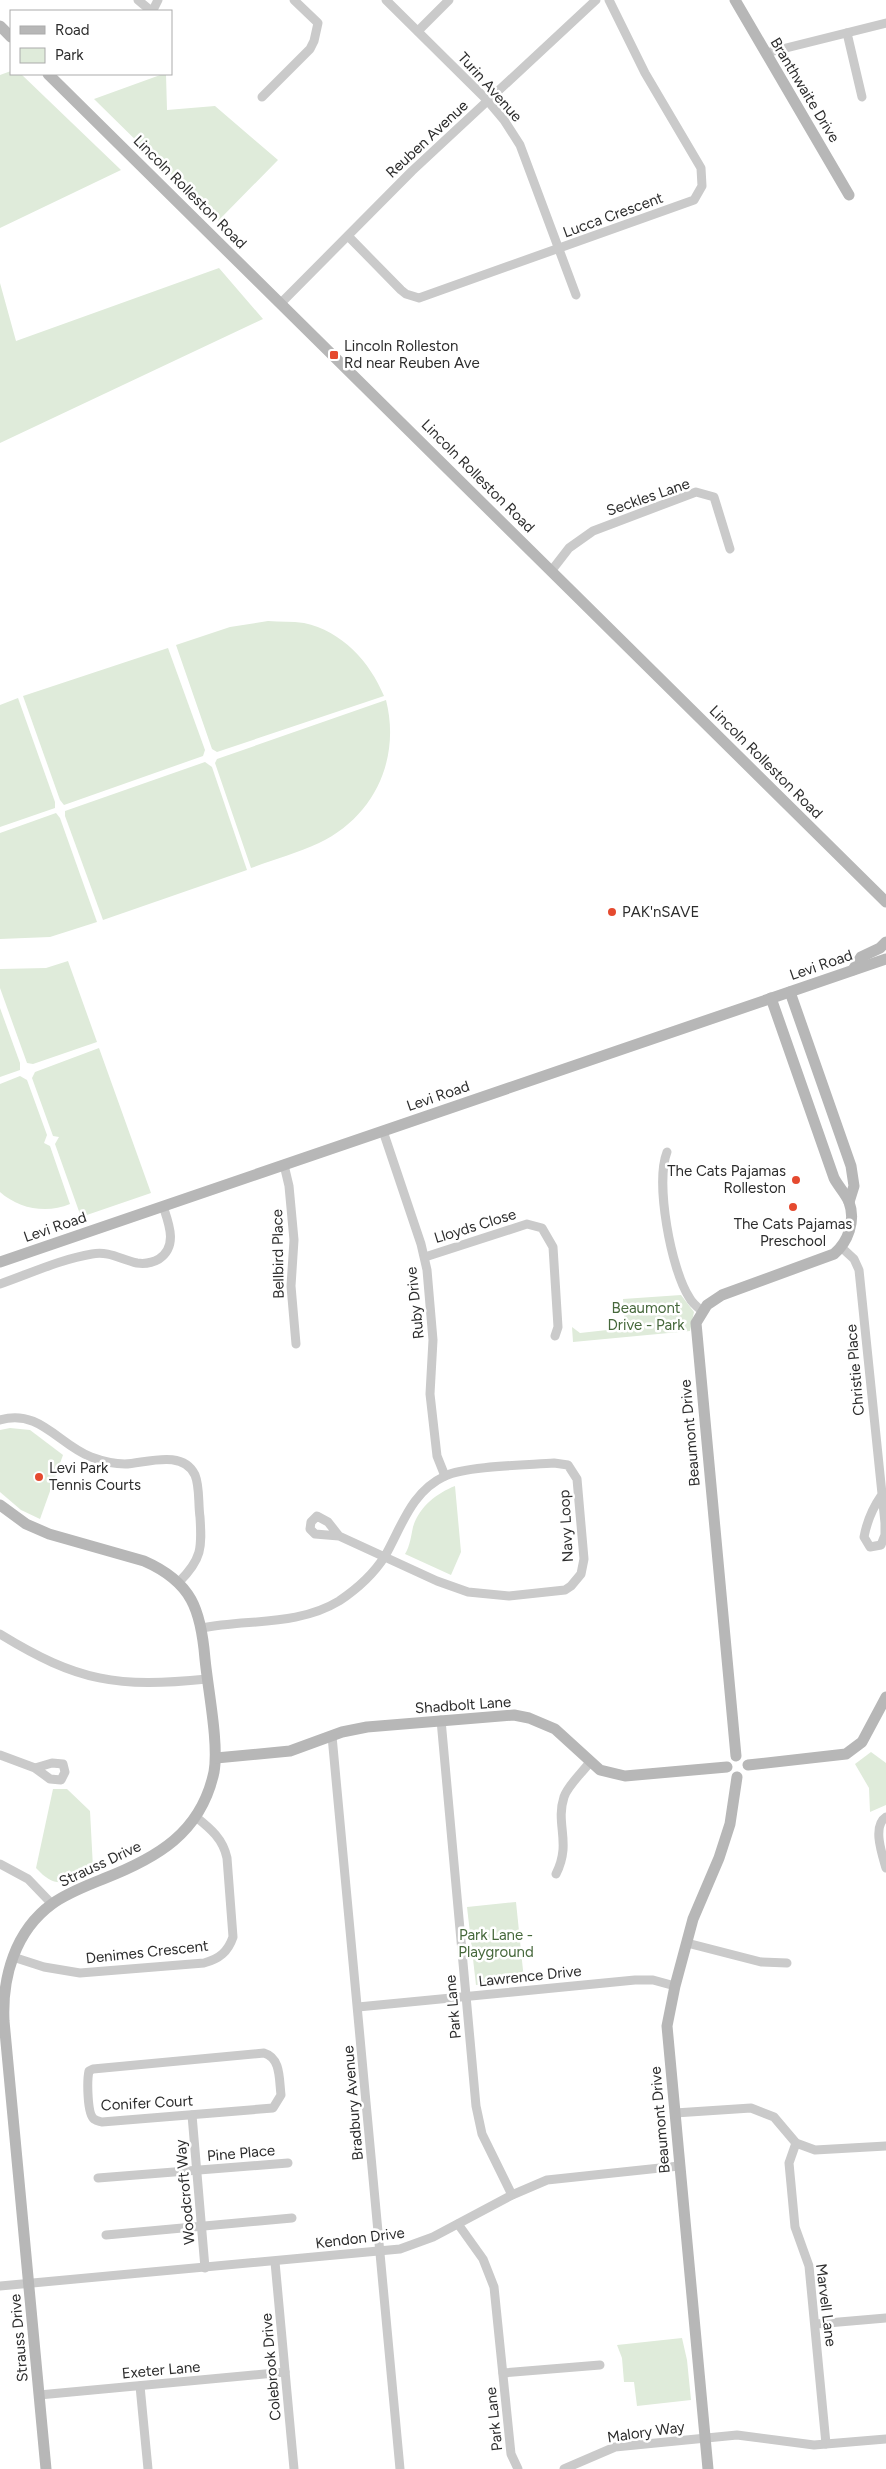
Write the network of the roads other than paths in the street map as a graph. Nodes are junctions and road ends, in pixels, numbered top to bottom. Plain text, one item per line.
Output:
1 (138, 0) edge
2 (158, 0) edge
3 (294, 0) edge
4 (386, 0) edge
5 (449, 0) edge
6 (596, 0) edge
7 (609, 0) edge
8 (735, 0) edge
9 (886, 23) edge
10 (0, 26) edge
11 (418, 31) junction
12 (847, 33) junction
13 (10, 36) edge
14 (766, 53) junction
15 (49, 75) edge
16 (262, 97) dead end
17 (862, 97) dead end
18 (488, 101) junction
19 (849, 195) dead end
20 (348, 236) junction
21 (559, 249) junction
22 (576, 295) dead end
23 (281, 303) junction
24 (730, 549) dead end
25 (552, 570) junction
26 (886, 902) edge
27 (886, 942) edge
28 (886, 959) edge
29 (853, 970) junction
30 (790, 992) junction
31 (771, 998) junction
32 (828, 1101) junction
33 (809, 1107) junction
34 (383, 1131) junction
35 (667, 1152) dead end
36 (284, 1165) junction
37 (849, 1202) junction
38 (163, 1206) junction
39 (841, 1247) junction
40 (425, 1257) junction
41 (0, 1262) edge
42 (0, 1284) edge
43 (702, 1311) junction
44 (555, 1336) dead end
45 (296, 1344) dead end
46 (0, 1420) edge
47 (445, 1476) junction
48 (881, 1496) junction
49 (0, 1506) edge
50 (339, 1536) dead end
51 (384, 1557) junction
52 (179, 1582) junction
53 (202, 1628) junction
54 (0, 1634) edge
55 (207, 1679) junction
56 (886, 1697) edge
57 (441, 1720) junction
58 (332, 1736) junction
59 (0, 1755) edge
60 (736, 1756) junction
61 (216, 1758) junction
62 (590, 1762) junction
63 (748, 1765) junction
64 (727, 1767) junction
65 (34, 1768) dead end
66 (737, 1777) junction
67 (196, 1817) junction
68 (886, 1817) edge
69 (0, 1864) edge
70 (886, 1868) edge
71 (556, 1874) dead end
72 (52, 1904) junction
73 (686, 1942) junction
74 (13, 1957) junction
75 (786, 1963) dead end
76 (675, 1986) junction
77 (466, 1996) junction
78 (358, 2007) junction
79 (675, 2113) junction
80 (192, 2114) junction
81 (796, 2143) junction
82 (886, 2146) edge
83 (288, 2162) dead end
84 (679, 2166) junction
85 (196, 2170) junction
86 (98, 2178) dead end
87 (512, 2195) junction
88 (292, 2218) dead end
89 (458, 2224) junction
90 (201, 2226) junction
91 (106, 2235) dead end
92 (380, 2251) junction
93 (275, 2262) junction
94 (205, 2268) junction
95 (29, 2285) junction
96 (0, 2286) edge
97 (886, 2318) edge
98 (816, 2324) junction
99 (600, 2365) dead end
100 (285, 2372) junction
101 (503, 2373) junction
102 (140, 2386) junction
103 (39, 2395) junction
104 (706, 2438) junction
105 (886, 2439) edge
106 (826, 2444) junction
107 (46, 2469) edge
108 (148, 2469) edge
109 (294, 2469) edge
110 (400, 2469) edge
111 (518, 2469) edge
112 (564, 2469) edge
113 (708, 2469) edge

1 - 2 street
3 - 16 street
4 - 11 street, Turin Avenue
5 - 11 street
6 - 18 street, Reuben Avenue
7 - 21 street, Lucca Crescent
8 - 14 street, Branthwaite Drive
9 - 12 street
10 - 13 street
11 - 18 street, Turin Avenue
12 - 14 street
12 - 17 street
14 - 19 street, Branthwaite Drive
15 - 23 street, Lincoln Rolleston Road
18 - 20 street, Reuben Avenue
18 - 21 street, Turin Avenue
20 - 21 street, Lucca Crescent
20 - 23 street, Reuben Avenue
21 - 22 street, Turin Avenue
23 - 25 street, Lincoln Rolleston Road
24 - 25 street, Seckles Lane
25 - 26 street, Lincoln Rolleston Road
27 - 29 street
28 - 29 street, Levi Road
29 - 30 street, Levi Road
30 - 31 street, Levi Road
30 - 32 street
31 - 33 street
31 - 34 street, Levi Road
32 - 33 street
32 - 37 street
33 - 37 street
34 - 36 street, Levi Road
34 - 40 street, Ruby Drive
35 - 43 street
36 - 38 street, Levi Road
36 - 45 street, Bellbird Place
37 - 39 street
38 - 41 street, Levi Road
38 - 42 street
39 - 43 street
39 - 48 street, Christie Place
40 - 44 street, Lloyds Close
40 - 47 street, Ruby Drive
43 - 60 street, Beaumont Drive
46 - 52 street
47 - 51 street, Navy Loop
47 - 51 street, Navy Loop
48 - 48 street, Christie Place
49 - 52 street, Strauss Drive
50 - 51 street
51 - 53 street, Navy Loop
52 - 53 street, Strauss Drive
53 - 55 street, Strauss Drive
54 - 55 street
55 - 61 street, Strauss Drive
56 - 63 street
57 - 58 street, Shadbolt Lane
57 - 62 street, Shadbolt Lane
57 - 77 street, Park Lane
58 - 61 street, Shadbolt Lane
58 - 78 street, Bradbury Avenue
59 - 65 street
60 - 63 street
60 - 64 street
61 - 67 street, Strauss Drive
62 - 64 street, Shadbolt Lane
62 - 71 street
63 - 66 street
64 - 66 street
66 - 73 street, Beaumont Drive
67 - 72 street, Strauss Drive
67 - 74 street, Denimes Crescent
68 - 70 street
69 - 72 street
72 - 74 street, Strauss Drive
73 - 75 street
73 - 76 street, Beaumont Drive
74 - 95 street, Strauss Drive
76 - 77 street, Lawrence Drive
76 - 79 street, Beaumont Drive
77 - 78 street, Lawrence Drive
77 - 87 street, Park Lane
78 - 92 street, Bradbury Avenue
79 - 81 street
79 - 84 street, Beaumont Drive
80 - 80 street, Conifer Court
80 - 85 street, Woodcroft Way
81 - 82 street
81 - 98 street, Marvell Lane
83 - 85 street, Pine Place
84 - 87 street, Kendon Drive
84 - 104 street, Beaumont Drive
85 - 86 street, Pine Place
85 - 90 street, Woodcroft Way
87 - 89 street, Kendon Drive
88 - 90 street
89 - 92 street, Kendon Drive
89 - 101 street, Park Lane
90 - 91 street
90 - 94 street, Woodcroft Way
92 - 93 street, Kendon Drive
92 - 110 street, Bradbury Avenue
93 - 94 street, Kendon Drive
93 - 100 street, Colebrook Drive
94 - 95 street, Kendon Drive
95 - 96 street, Kendon Drive
95 - 103 street, Strauss Drive
97 - 98 street
98 - 106 street, Marvell Lane
99 - 101 street
100 - 102 street, Exeter Lane
100 - 109 street, Colebrook Drive
101 - 111 street, Park Lane
102 - 103 street, Exeter Lane
102 - 108 street
103 - 107 street, Strauss Drive
104 - 106 street, Malory Way
104 - 112 street, Malory Way
104 - 113 street, Beaumont Drive
105 - 106 street, Malory Way

